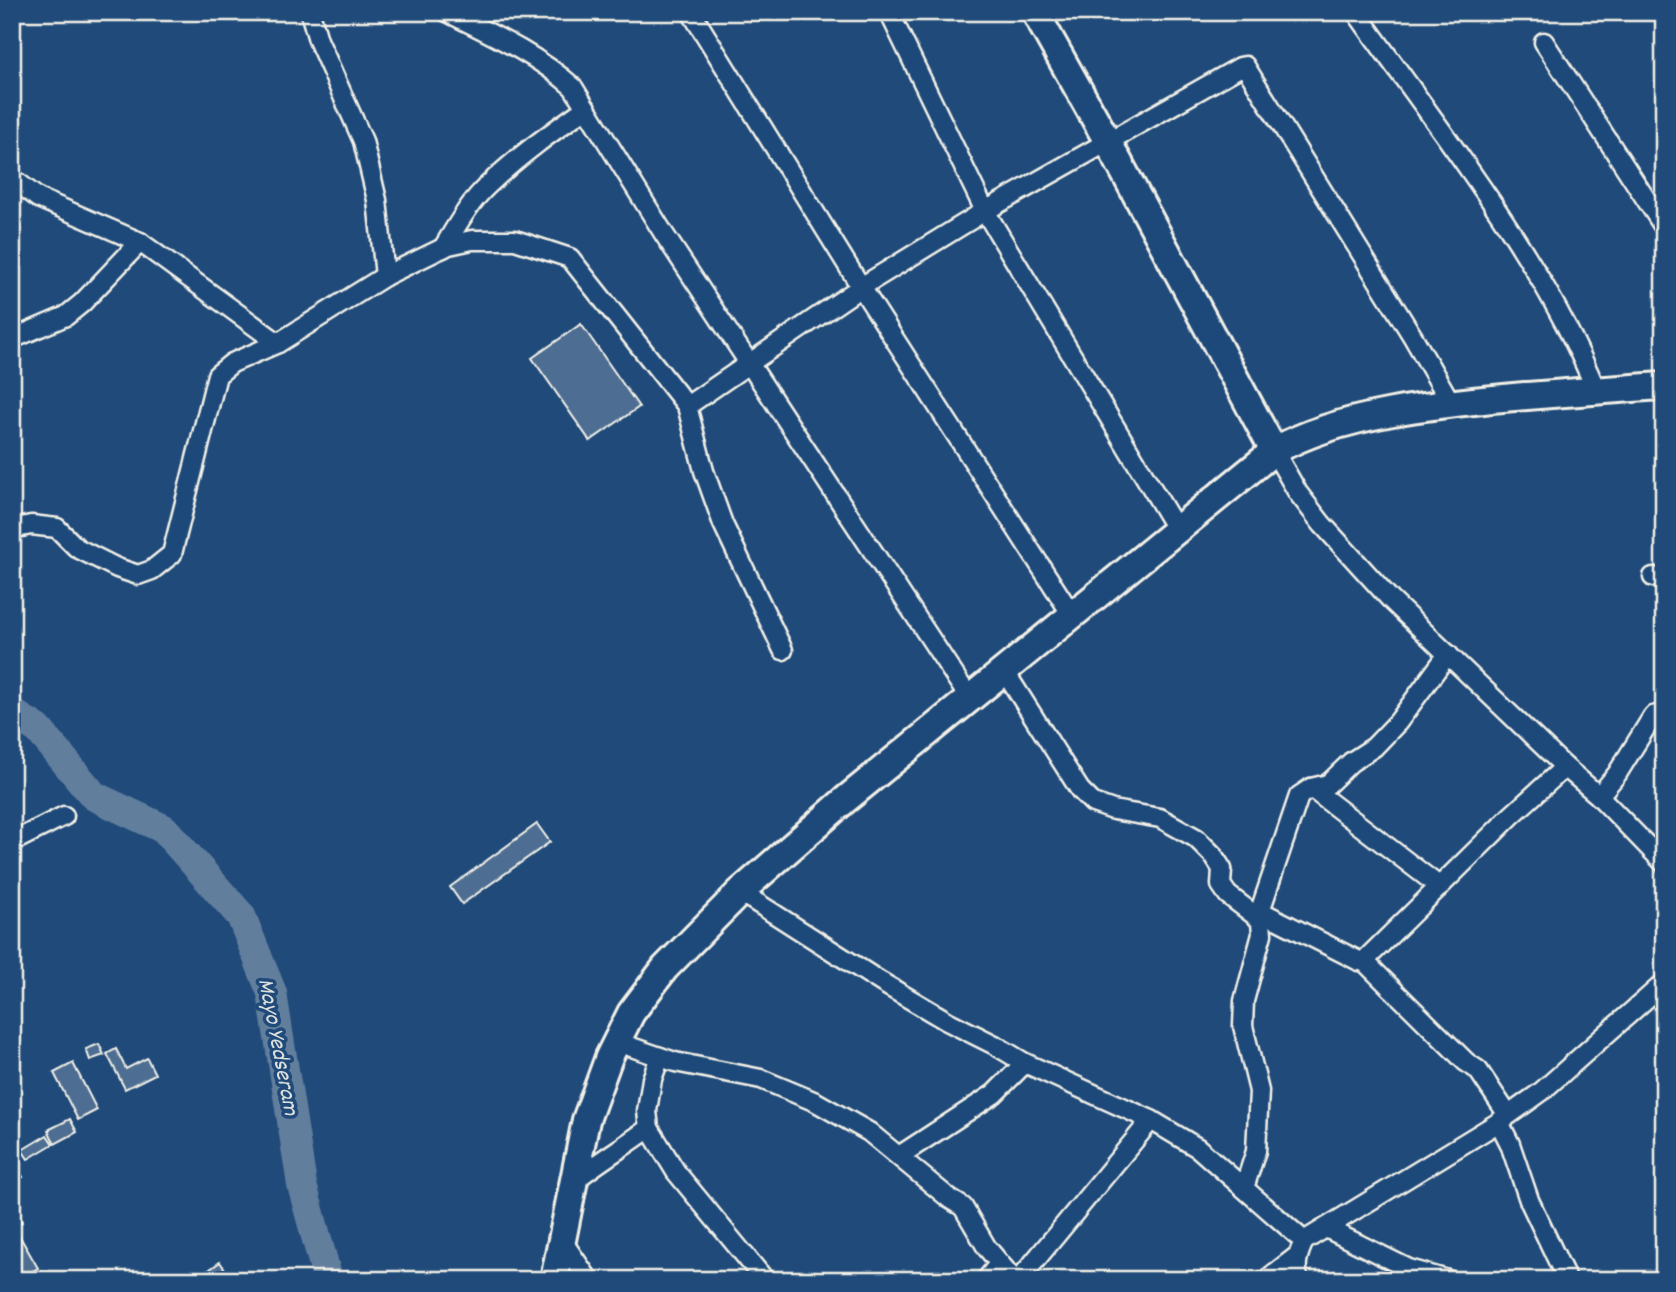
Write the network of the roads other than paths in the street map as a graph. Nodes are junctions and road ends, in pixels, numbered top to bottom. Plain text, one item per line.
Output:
1 (310, 12) edge
2 (447, 12) edge
3 (691, 12) edge
4 (889, 12) edge
5 (1035, 12) edge
6 (1356, 12) edge
7 (1544, 42) dead end
8 (586, 108) junction
9 (1108, 142) junction
10 (12, 178) edge
11 (985, 211) junction
12 (1664, 227) edge
13 (140, 242) junction
14 (443, 248) junction
15 (385, 276) junction
16 (861, 287) junction
17 (12, 339) edge
18 (278, 343) junction
19 (750, 362) junction
20 (1664, 386) edge
21 (1596, 390) junction
22 (1451, 403) junction
23 (687, 406) junction
24 (1274, 451) junction
25 (12, 528) edge
26 (1177, 530) junction
27 (1072, 615) junction
28 (783, 650) dead end
29 (1448, 654) junction
30 (1004, 672) junction
31 (970, 699) junction
32 (1664, 713) edge
33 (1565, 767) junction
34 (1311, 788) junction
35 (1599, 796) junction
36 (64, 816) dead end
37 (12, 842) edge
38 (1664, 863) edge
39 (1440, 887) junction
40 (740, 892) junction
41 (1260, 916) junction
42 (1364, 961) junction
43 (1664, 983) edge
44 (617, 1042) junction
45 (660, 1057) junction
46 (1024, 1063) junction
47 (1504, 1119) junction
48 (1151, 1120) junction
49 (649, 1128) junction
50 (899, 1156) junction
51 (573, 1182) junction
52 (1244, 1188) junction
53 (1326, 1228) junction
54 (563, 1242) junction
55 (1301, 1248) junction
56 (999, 1264) junction
57 (554, 1280) edge
58 (589, 1280) edge
59 (765, 1280) edge
60 (986, 1280) edge
61 (1014, 1280) edge
62 (1019, 1280) edge
63 (1266, 1280) edge
64 (1299, 1280) edge
65 (1448, 1280) edge
66 (1567, 1280) edge

1 - 15 street
2 - 8 street
3 - 16 street
4 - 11 street
5 - 9 main road
6 - 21 street
7 - 12 street
8 - 14 street
8 - 19 street
9 - 11 street
9 - 22 street
9 - 24 main road
10 - 13 street
11 - 16 street
11 - 26 street
13 - 17 street
13 - 18 street
14 - 15 street
14 - 23 street
15 - 18 street
16 - 19 street
16 - 27 street
18 - 25 street
19 - 23 street
19 - 31 street
20 - 21 main road
21 - 22 main road
22 - 24 main road
23 - 28 street
24 - 26 main road
24 - 29 street
26 - 27 main road
27 - 30 main road
29 - 33 street
29 - 34 street
30 - 31 main road
30 - 41 street
31 - 40 main road
32 - 35 street
33 - 35 street
33 - 39 street
34 - 39 street
34 - 41 street
35 - 38 street
36 - 37 street
39 - 42 street
40 - 44 main road
40 - 46 street
41 - 42 street
41 - 52 street
42 - 47 street
43 - 47 street
44 - 45 street
44 - 51 main road
45 - 49 street
45 - 50 street
46 - 48 street
46 - 50 street
47 - 53 street
47 - 66 street
48 - 52 street
48 - 62 street
49 - 51 street
49 - 59 street
50 - 56 street
51 - 54 main road
52 - 55 street
53 - 55 street
53 - 65 street
54 - 57 main road
54 - 58 street
55 - 63 street
55 - 64 street
56 - 60 street
56 - 61 street

